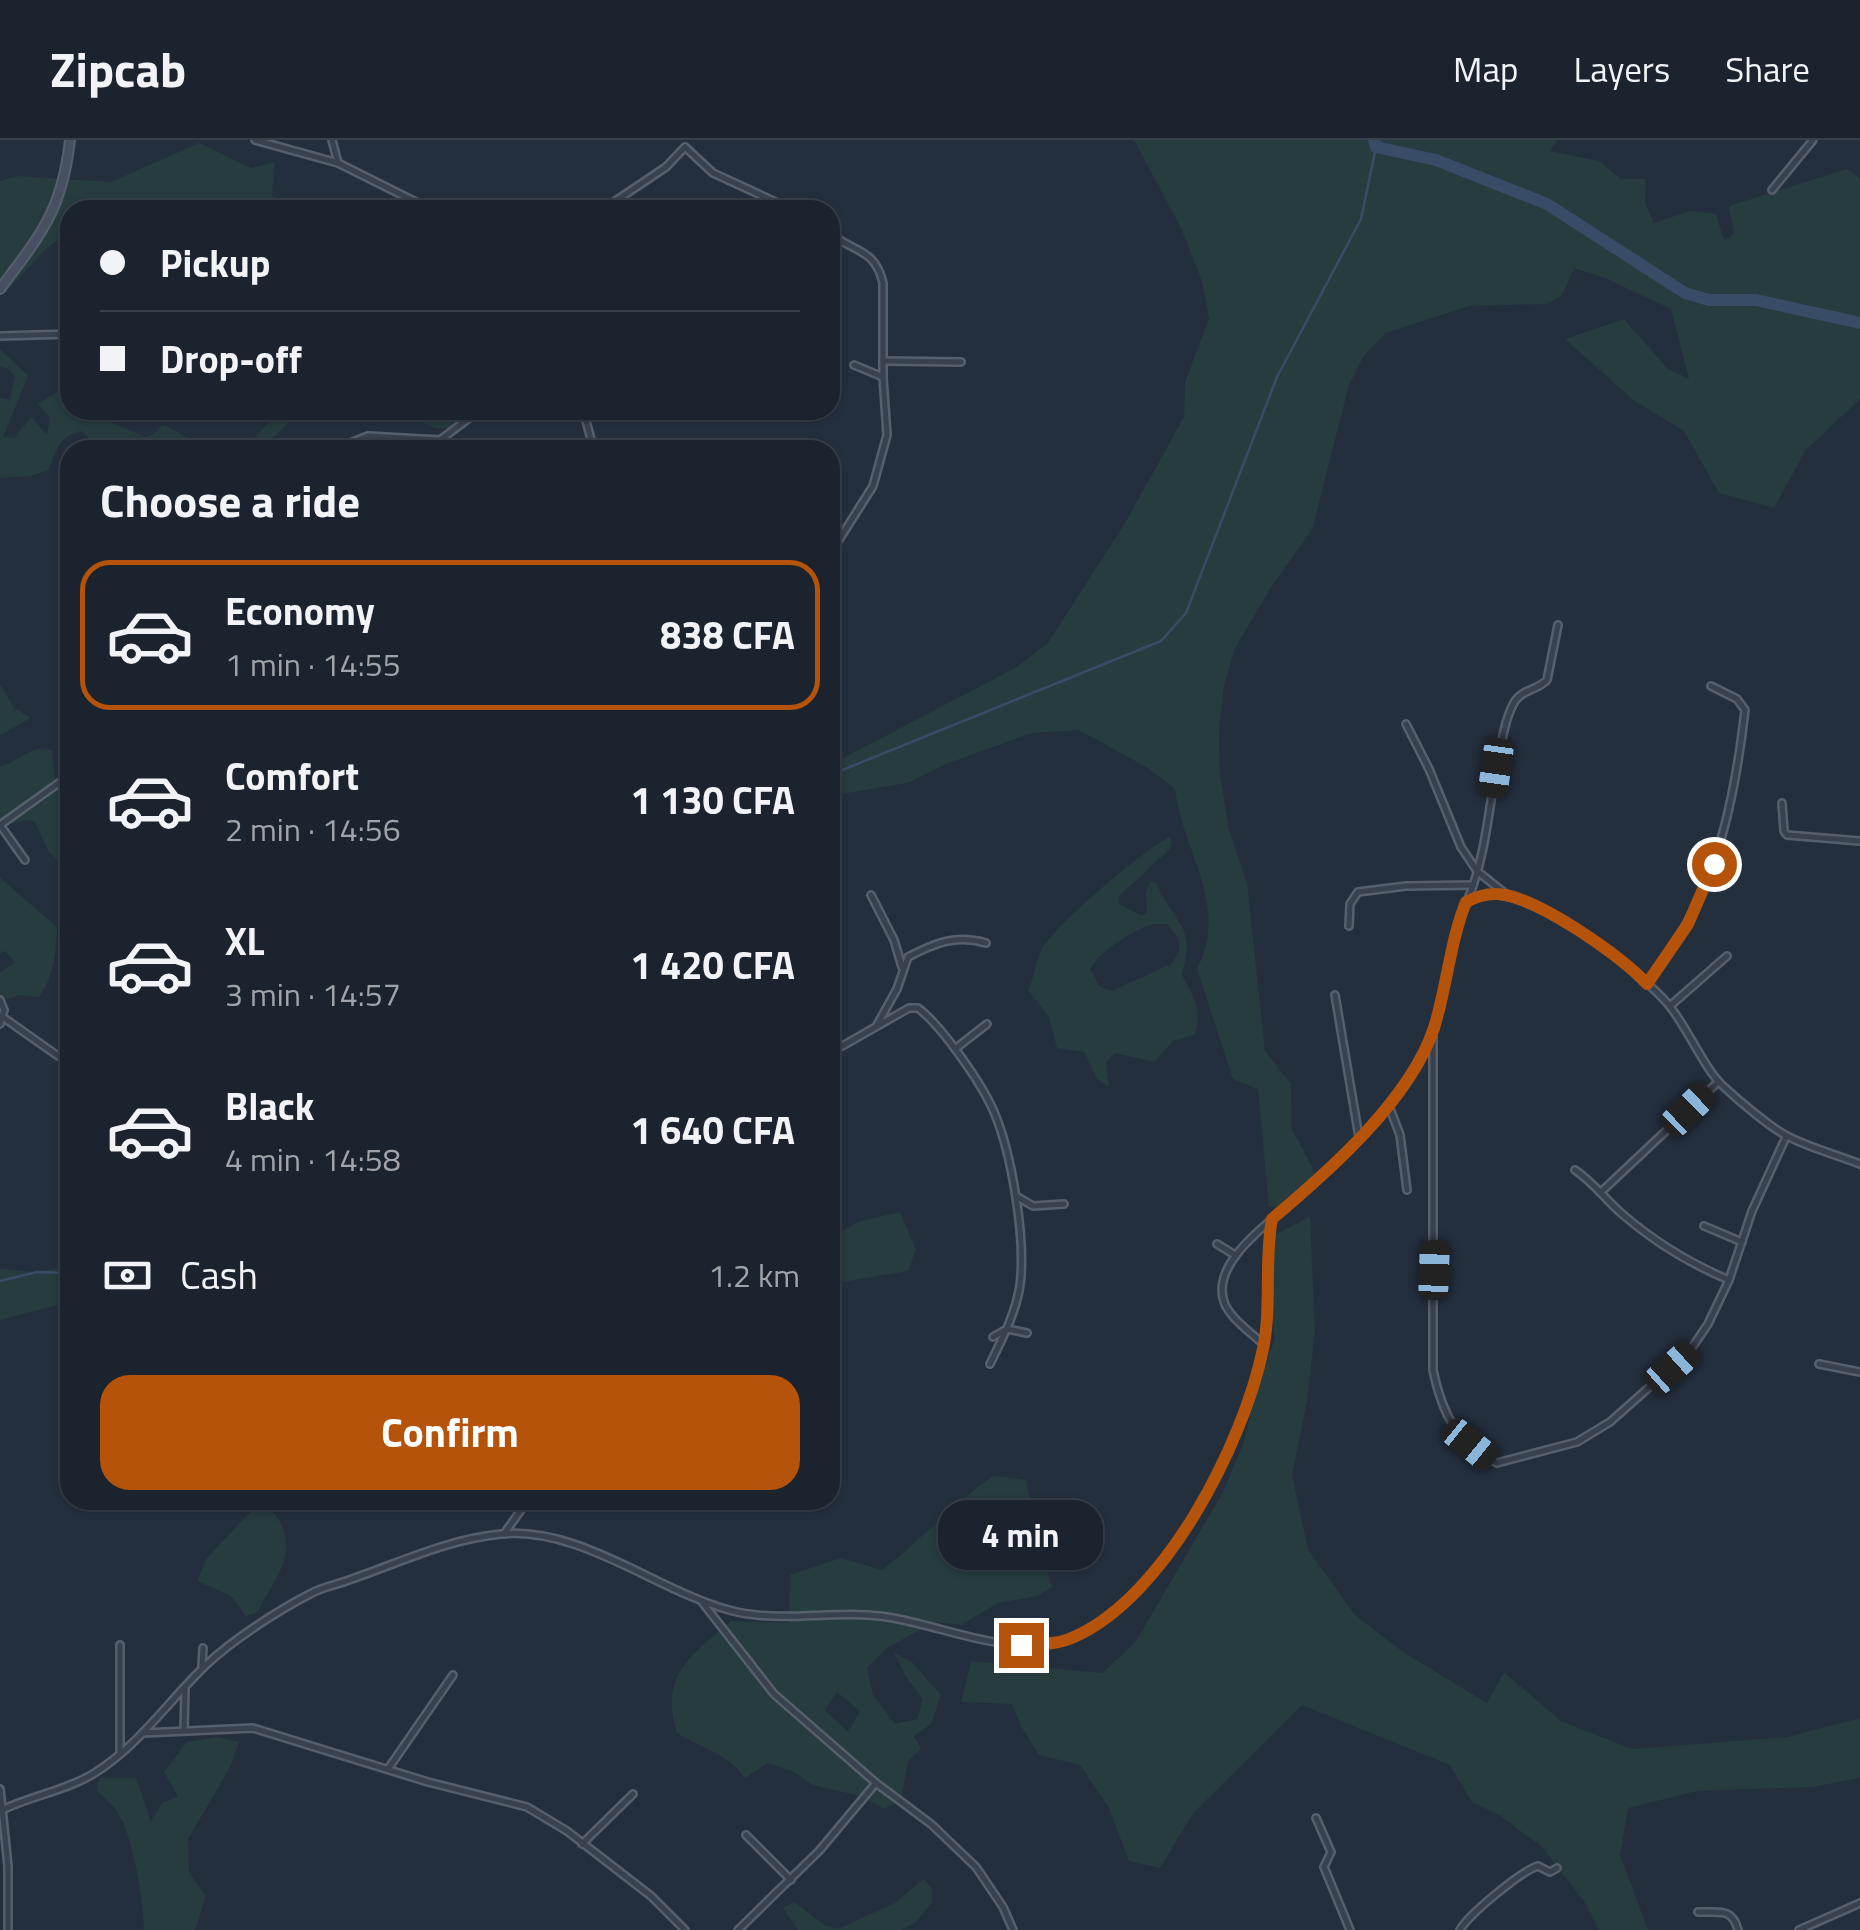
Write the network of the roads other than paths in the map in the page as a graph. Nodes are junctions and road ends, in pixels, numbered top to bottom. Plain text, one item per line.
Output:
1 (70, 140) edge
2 (256, 140) edge
3 (332, 140) edge
4 (1814, 140) edge
5 (338, 163) junction
6 (1772, 190) dead end
7 (412, 200) edge
8 (617, 200) edge
9 (771, 200) edge
10 (840, 240) edge
11 (0, 290) edge
12 (60, 334) edge
13 (0, 336) edge
14 (882, 361) junction
15 (961, 362) dead end
16 (854, 365) dead end
17 (882, 376) junction
18 (467, 420) edge
19 (358, 440) edge
20 (440, 440) edge
21 (440, 440) edge
22 (840, 539) edge
23 (1558, 625) dead end
24 (1712, 686) dead end
25 (1406, 724) dead end
26 (60, 783) edge
27 (1782, 803) dead end
28 (0, 825) edge
29 (1860, 841) edge
30 (25, 860) dead end
31 (1478, 871) junction
32 (1473, 885) junction
33 (871, 895) dead end
34 (1508, 895) junction
35 (1466, 902) junction
36 (1349, 926) dead end
37 (986, 943) dead end
38 (1727, 956) dead end
39 (902, 970) junction
40 (1647, 984) junction
41 (1335, 995) dead end
42 (0, 1000) edge
43 (1670, 1006) junction
44 (2, 1021) edge
45 (987, 1024) dead end
46 (876, 1028) junction
47 (1432, 1032) junction
48 (840, 1047) edge
49 (955, 1049) junction
50 (60, 1056) edge
51 (1718, 1082) junction
52 (1388, 1104) junction
53 (1786, 1136) junction
54 (1359, 1137) junction
55 (1860, 1164) edge
56 (1575, 1170) dead end
57 (1408, 1190) dead end
58 (1601, 1192) junction
59 (1016, 1196) junction
60 (1064, 1204) dead end
61 (1272, 1219) junction
62 (1704, 1226) dead end
63 (1742, 1242) junction
64 (1217, 1244) dead end
65 (1236, 1254) junction
66 (1729, 1280) junction
67 (1006, 1329) junction
68 (1028, 1333) dead end
69 (994, 1337) dead end
70 (1264, 1345) junction
71 (990, 1364) dead end
72 (1819, 1364) dead end
73 (1860, 1372) edge
74 (521, 1510) edge
75 (504, 1534) junction
76 (701, 1600) junction
77 (120, 1646) dead end
78 (204, 1648) dead end
79 (201, 1669) junction
80 (452, 1675) dead end
81 (185, 1689) junction
82 (184, 1730) junction
83 (140, 1734) junction
84 (120, 1754) junction
85 (388, 1769) junction
86 (876, 1784) junction
87 (0, 1789) edge
88 (632, 1794) dead end
89 (2, 1810) edge
90 (1316, 1818) dead end
91 (746, 1835) dead end
92 (582, 1844) junction
93 (4, 1866) edge
94 (1557, 1868) dead end
95 (791, 1880) junction
96 (1860, 1903) edge
97 (1698, 1912) dead end
98 (8, 1930) edge
99 (686, 1930) edge
100 (738, 1930) edge
101 (1013, 1930) edge
102 (1350, 1930) edge
103 (1460, 1930) edge
104 (1738, 1930) edge
105 (1799, 1930) edge

1 - 11 main road
2 - 5 street
3 - 5 street
4 - 6 street
5 - 7 street
8 - 9 street
10 - 14 street
12 - 13 street
14 - 15 street
14 - 17 street
16 - 17 street
17 - 22 street
18 - 21 street
19 - 20 street
23 - 31 street
24 - 40 street
25 - 31 street
26 - 28 street
27 - 29 street
28 - 30 street
31 - 32 street
31 - 34 street
32 - 35 street
32 - 36 street
33 - 39 street
34 - 35 street
34 - 40 street
35 - 47 street
37 - 39 street
38 - 43 street
39 - 46 street
40 - 43 street
41 - 54 street
42 - 44 street
43 - 51 street
44 - 50 street
45 - 49 street
46 - 48 street
46 - 49 street
47 - 52 street
47 - 66 street
49 - 59 street
51 - 53 street
51 - 58 street
52 - 54 street
52 - 57 street
53 - 55 street
53 - 63 street
54 - 61 street
56 - 58 street
58 - 66 street
59 - 60 street
59 - 67 street
61 - 65 street
61 - 70 street
62 - 63 street
63 - 66 street
64 - 65 street
65 - 70 street
67 - 68 street
67 - 69 street
67 - 71 street
70 - 76 street
72 - 73 street
74 - 75 street
75 - 76 street
75 - 79 street
76 - 86 street
77 - 84 street
78 - 79 street
79 - 81 street
80 - 85 street
81 - 82 street
81 - 83 street
82 - 83 street
82 - 85 street
83 - 84 street
84 - 89 street
85 - 92 street
86 - 95 street
86 - 101 street
87 - 89 street
88 - 92 street
89 - 93 street
90 - 102 street
91 - 95 street
92 - 99 street
93 - 98 street
94 - 103 street
95 - 100 street
96 - 105 street
97 - 104 street

